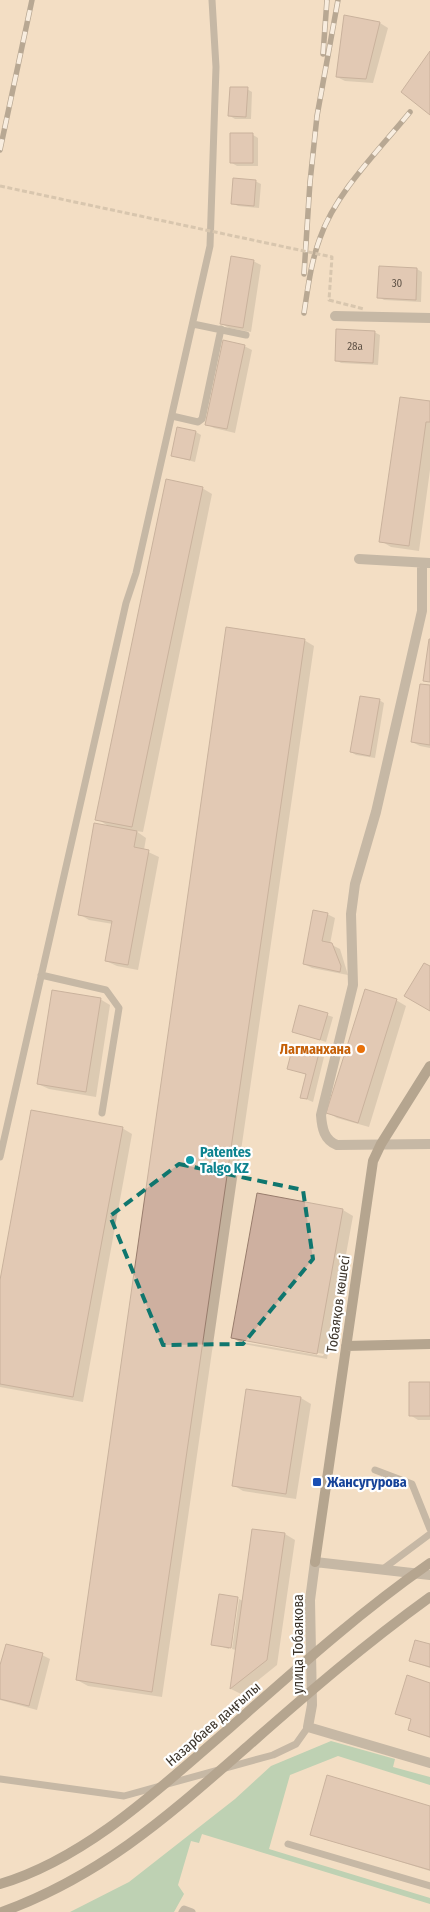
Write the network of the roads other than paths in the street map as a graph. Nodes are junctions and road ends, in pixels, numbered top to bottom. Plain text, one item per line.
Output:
1 (212, 0) edge
2 (335, 316) dead end
3 (430, 318) edge
4 (193, 324) junction
5 (221, 329) junction
6 (246, 335) dead end
7 (172, 416) junction
8 (359, 560) dead end
9 (426, 563) edge
10 (41, 975) junction
11 (430, 1066) edge
12 (102, 1113) dead end
13 (381, 1144) junction
14 (430, 1144) edge
15 (0, 1157) edge
16 (430, 1344) edge
17 (346, 1346) junction
18 (375, 1470) dead end
19 (430, 1529) edge
20 (430, 1534) edge
21 (315, 1562) junction
22 (430, 1563) edge
23 (383, 1569) junction
24 (430, 1575) edge
25 (430, 1597) edge
26 (308, 1727) junction
27 (430, 1763) edge
28 (0, 1779) edge
29 (288, 1844) dead end
30 (0, 1884) edge
31 (430, 1886) edge
32 (2, 1912) edge
33 (182, 1912) edge
34 (192, 1912) edge

1 - 4 lane
2 - 3 street
4 - 5 lane
4 - 7 lane
5 - 6 lane
5 - 7 lane
7 - 10 lane
8 - 9 street
9 - 13 street
10 - 12 lane
10 - 15 lane
11 - 13 main road, Тобаяқов көшесі
13 - 14 street
13 - 17 main road, Тобаяқов көшесі
16 - 17 main road
17 - 21 main road, Тобаяқов көшесі
18 - 19 lane
20 - 23 lane
21 - 23 street
21 - 26 street, улица Тобаякова
22 - 30 main road, Назарбаев даңғылы, bridge
23 - 24 street
25 - 32 main road, bridge
26 - 27 street
26 - 28 lane
29 - 31 lane
33 - 34 lane

